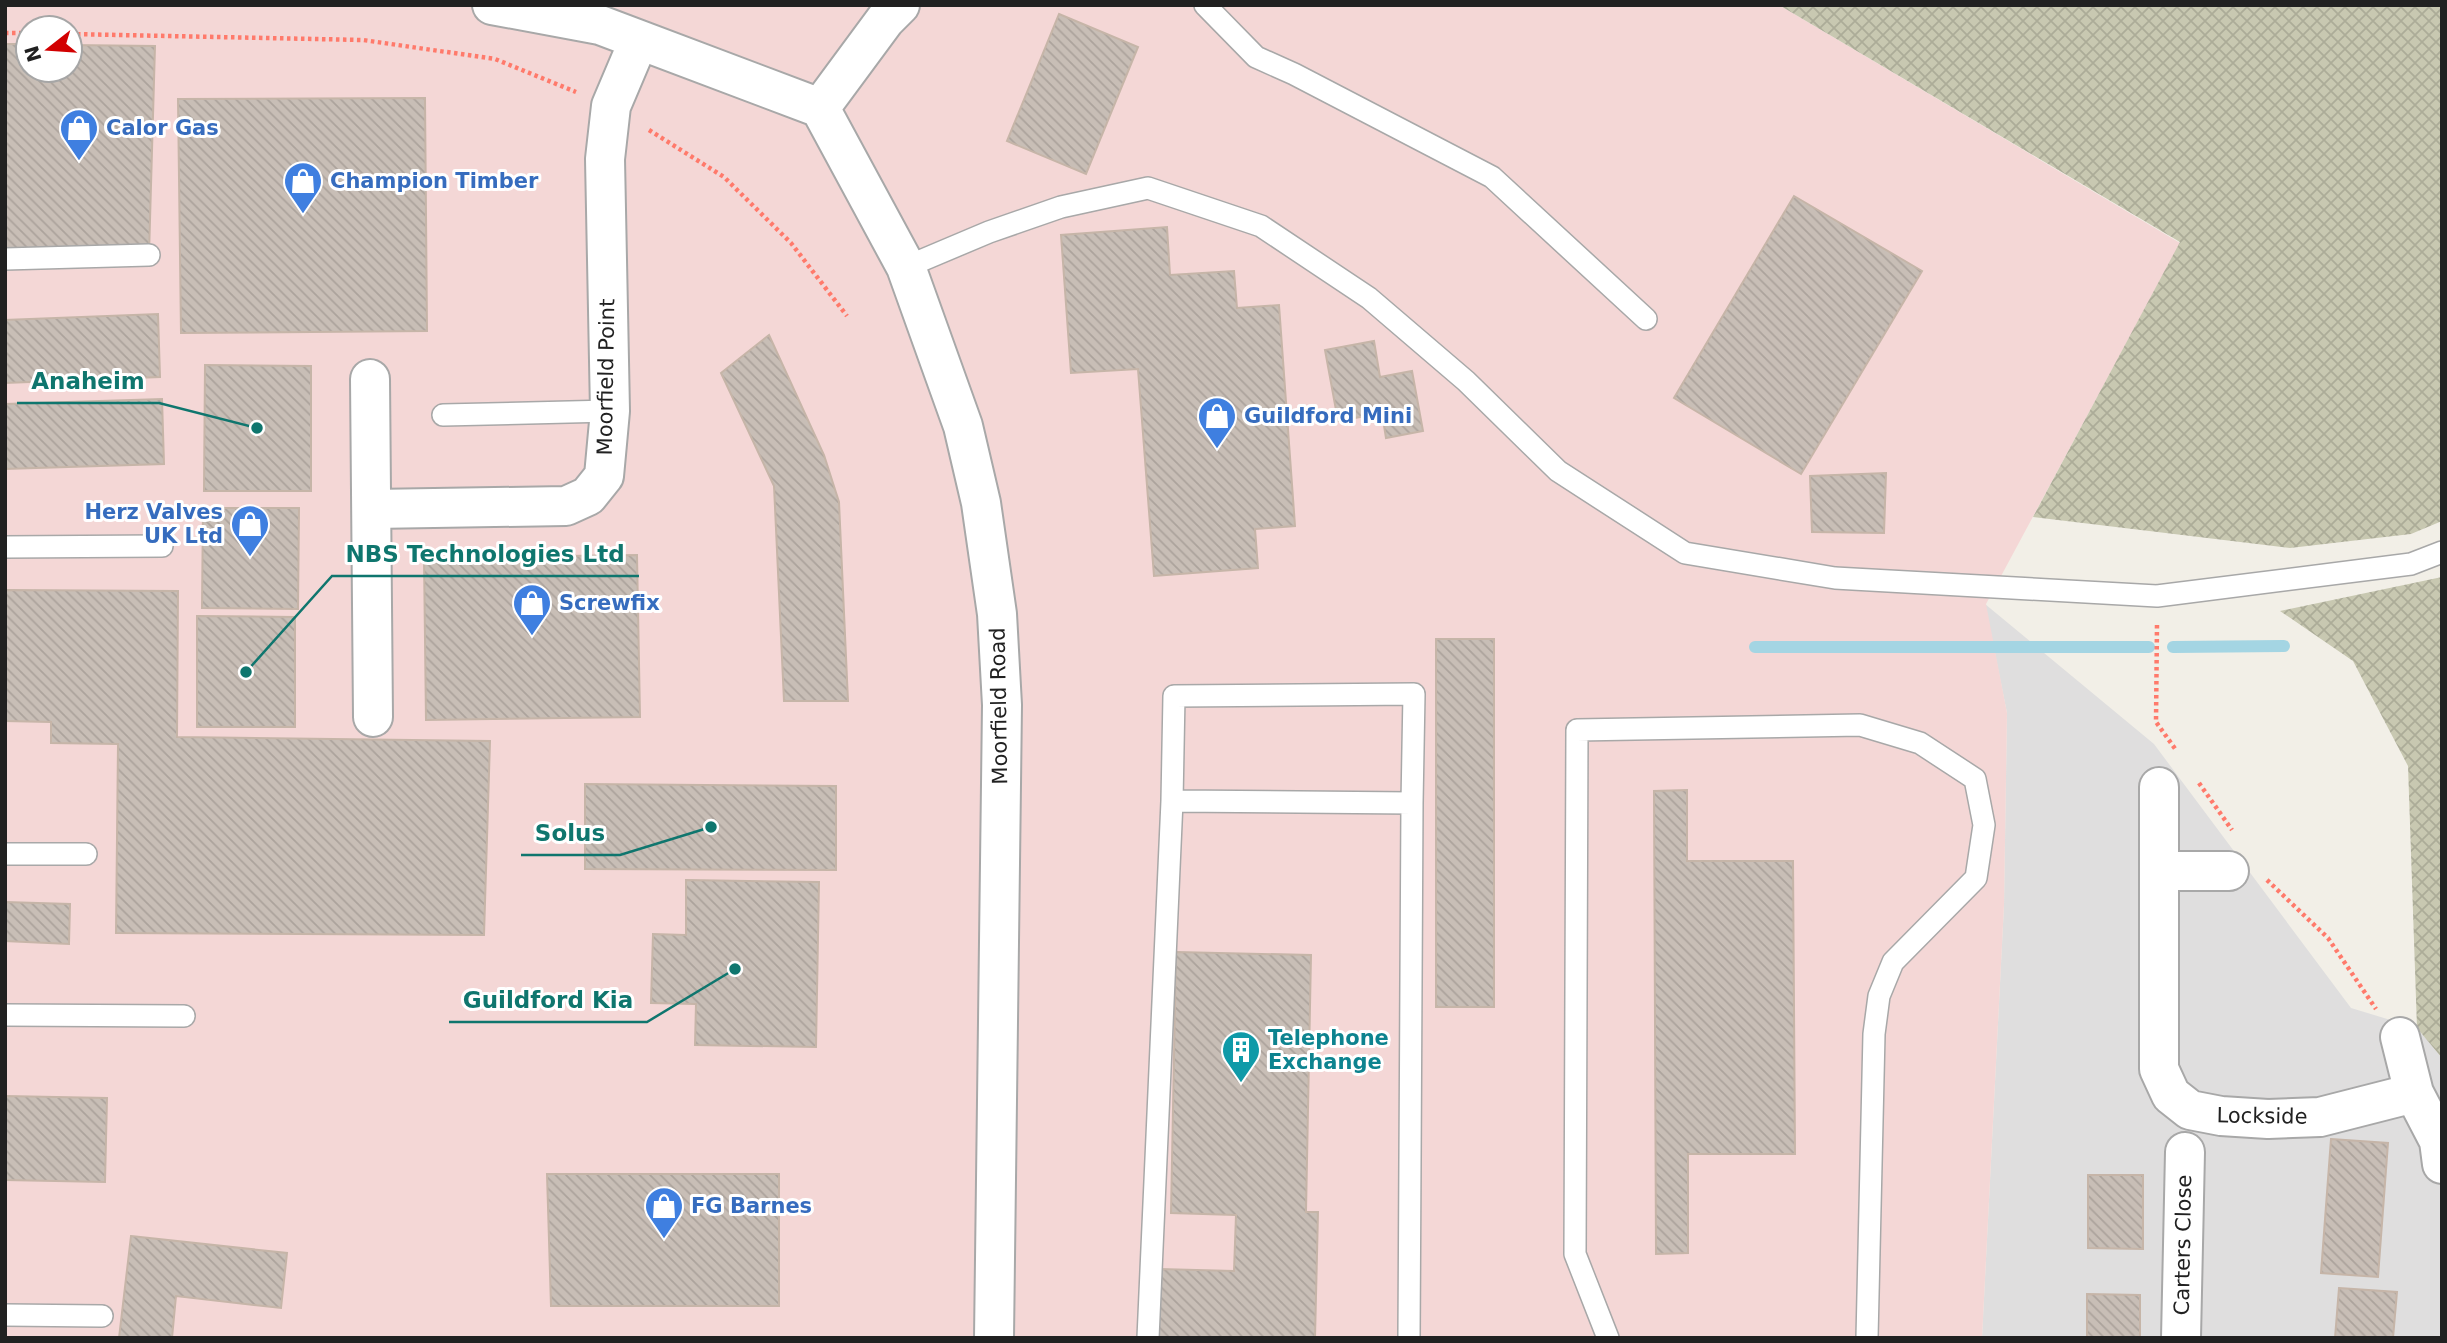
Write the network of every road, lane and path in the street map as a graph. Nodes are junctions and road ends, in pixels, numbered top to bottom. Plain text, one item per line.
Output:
1 (492, 5) edge
2 (900, 5) edge
3 (1205, 5) edge
4 (602, 15) edge
5 (84, 34) edge
6 (639, 40) junction
7 (611, 106) junction
8 (820, 108) junction
9 (149, 255) dead end
10 (5, 259) edge
11 (906, 267) junction
12 (848, 316) dead end
13 (1646, 319) dead end
14 (370, 379) dead end
15 (610, 411) junction
16 (443, 415) dead end
17 (373, 509) junction
18 (162, 546) dead end
19 (5, 547) edge
20 (2442, 552) edge
21 (2157, 596) junction
22 (373, 717) dead end
23 (2169, 771) joint
24 (2196, 779) dead end
25 (1172, 801) junction
26 (1412, 803) junction
27 (2232, 853) joint
28 (5, 854) edge
29 (86, 854) dead end
30 (2159, 871) junction
31 (2267, 880) dead end
32 (5, 1015) edge
33 (184, 1016) dead end
34 (2400, 1037) joint
35 (2414, 1093) junction
36 (2185, 1152) dead end
37 (2442, 1164) edge
38 (5, 1315) edge
39 (102, 1316) dead end
40 (994, 1338) edge
41 (1148, 1338) edge
42 (1409, 1338) edge
43 (1608, 1338) edge
44 (1867, 1338) edge
45 (2181, 1338) edge

1 - 4 street
2 - 8 street
3 - 13 lane
4 - 6 street
5 - 7 path
6 - 7 street, Moorfield Point
6 - 8 street
7 - 12 path
7 - 15 street, Moorfield Point
8 - 11 street, Moorfield Road
9 - 10 lane
11 - 21 lane
11 - 40 street, Moorfield Road
14 - 17 street
15 - 16 lane
15 - 17 street, Moorfield Point
17 - 22 street
18 - 19 lane
20 - 21 lane
21 - 23 path
23 - 30 street, Lockside
24 - 27 path
25 - 26 lane
25 - 26 lane
25 - 41 lane
26 - 42 lane
27 - 30 street
28 - 29 lane
30 - 35 street, Lockside
31 - 34 path
32 - 33 lane
34 - 35 street
35 - 37 street
36 - 45 street, Carters Close
38 - 39 lane
43 - 44 lane

